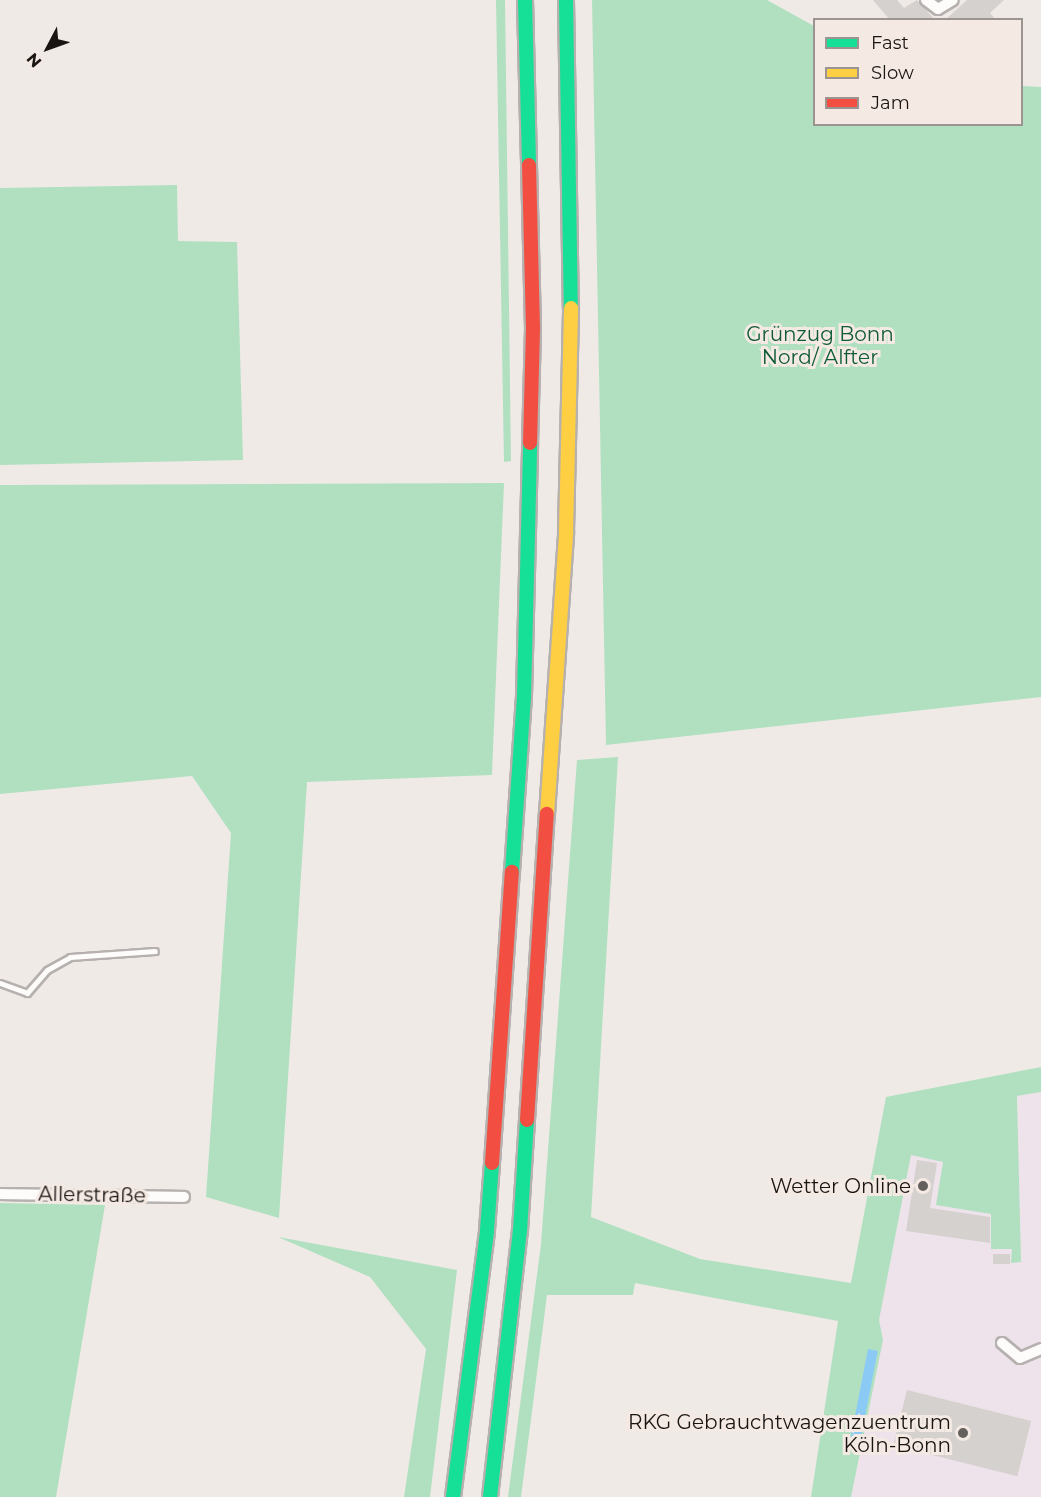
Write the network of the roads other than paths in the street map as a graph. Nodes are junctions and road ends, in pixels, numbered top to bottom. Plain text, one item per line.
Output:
1 (525, 0) edge
2 (566, 0) edge
3 (926, 0) edge
4 (953, 0) edge
5 (155, 951) dead end
6 (0, 983) edge
7 (0, 1194) edge
8 (184, 1197) dead end
9 (1002, 1343) dead end
10 (1041, 1349) edge
11 (453, 1497) edge
12 (490, 1497) edge

1 - 11 highway
2 - 12 highway
3 - 4 street
5 - 6 lane
7 - 8 street, Allerstraße
9 - 10 street

